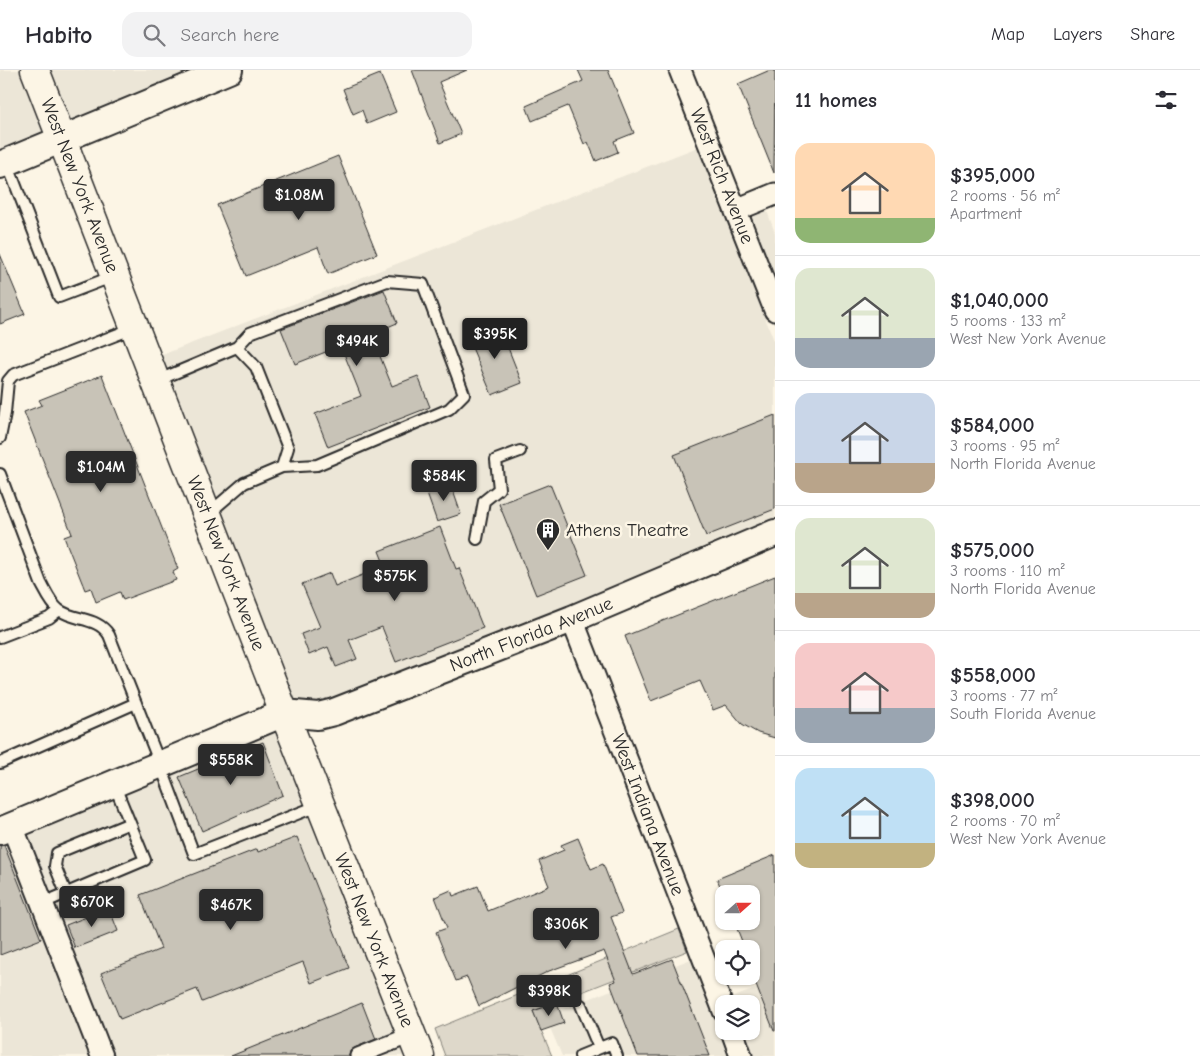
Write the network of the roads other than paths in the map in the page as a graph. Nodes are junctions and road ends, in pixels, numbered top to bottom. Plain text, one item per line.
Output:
1 (35, 70) edge
2 (229, 70) edge
3 (680, 70) edge
4 (62, 139) junction
5 (3, 163) edge
6 (775, 194) edge
7 (736, 210) junction
8 (115, 276) junction
9 (775, 310) edge
10 (135, 327) junction
11 (237, 347) junction
12 (156, 382) junction
13 (0, 438) edge
14 (520, 451) dead end
15 (282, 467) junction
16 (0, 474) edge
17 (207, 515) junction
18 (775, 534) edge
19 (477, 539) dead end
20 (59, 610) junction
21 (572, 618) junction
22 (0, 638) edge
23 (136, 703) junction
24 (284, 713) junction
25 (0, 763) edge
26 (160, 764) junction
27 (114, 783) junction
28 (320, 805) junction
29 (130, 823) junction
30 (6, 829) edge
31 (66, 893) junction
32 (43, 903) junction
33 (718, 995) edge
34 (582, 1005) dead end
35 (735, 1040) edge
36 (415, 1045) edge
37 (599, 1048) junction
38 (102, 1056) edge
39 (358, 1056) edge
40 (580, 1056) edge
41 (617, 1056) edge
42 (741, 1056) edge

1 - 4 main road, West New York Avenue
2 - 4 street
3 - 7 street, West Rich Avenue
4 - 5 street
4 - 8 main road, West New York Avenue
5 - 8 lane
6 - 7 street
7 - 9 street, West Rich Avenue
8 - 10 main road, West New York Avenue
10 - 12 main road, West New York Avenue
10 - 13 lane
11 - 12 lane
11 - 15 lane
11 - 15 lane
12 - 17 main road, West New York Avenue
14 - 19 lane
15 - 17 lane
16 - 20 lane
17 - 24 main road, West New York Avenue
18 - 21 street, North Florida Avenue
20 - 22 lane
20 - 23 lane
21 - 24 street, North Florida Avenue
21 - 33 street, West Indiana Avenue
23 - 25 lane
23 - 26 lane
24 - 26 street
24 - 28 main road, West New York Avenue
26 - 27 street
26 - 28 lane
27 - 29 lane
27 - 30 street
28 - 36 main road, West New York Avenue
29 - 31 lane
29 - 31 lane
30 - 32 street
31 - 32 lane
32 - 38 street
34 - 37 lane
35 - 42 street
36 - 39 street
37 - 40 lane
37 - 41 lane

